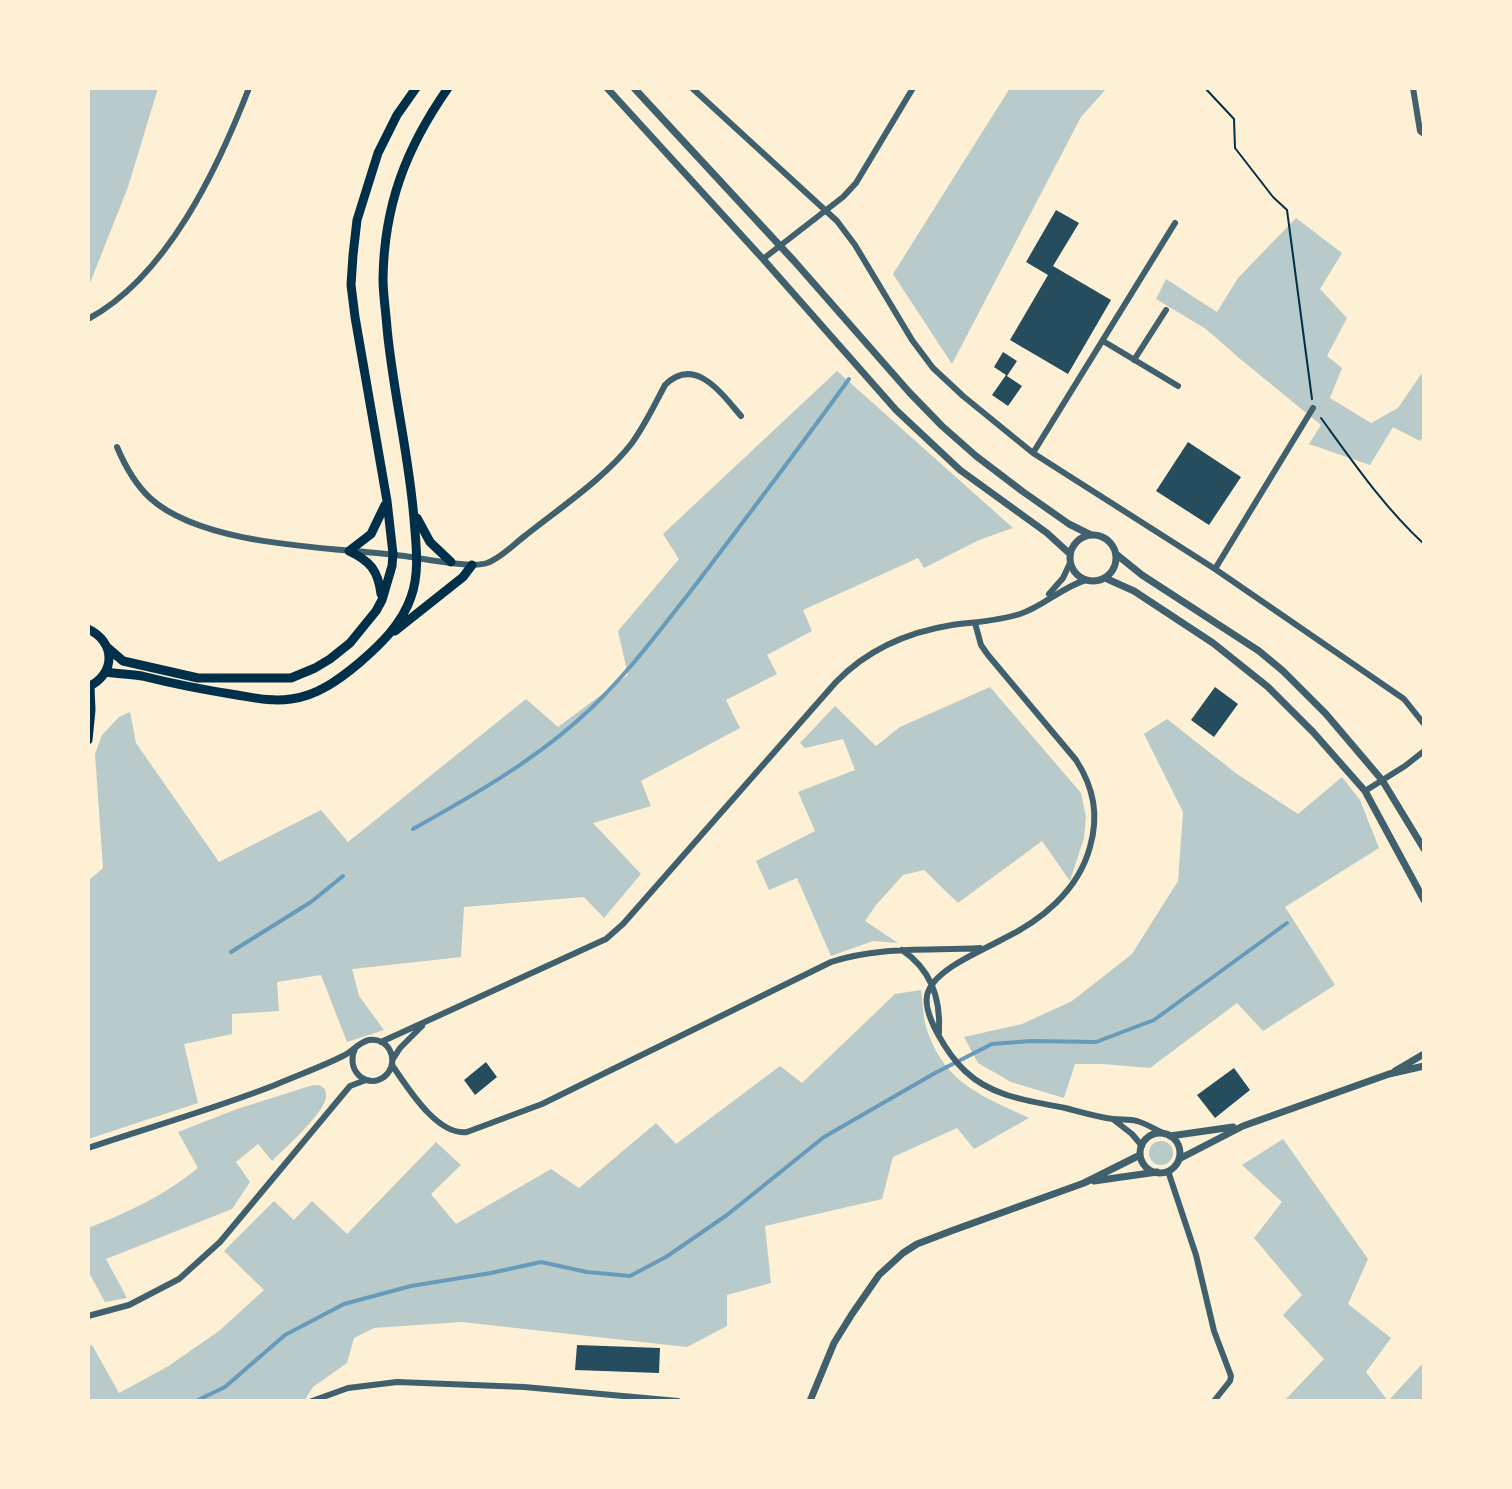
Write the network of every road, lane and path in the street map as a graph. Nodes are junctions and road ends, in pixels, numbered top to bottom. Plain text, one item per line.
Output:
1 (249, 88) edge
2 (416, 88) edge
3 (448, 88) edge
4 (607, 88) edge
5 (634, 88) edge
6 (692, 88) edge
7 (913, 88) edge
8 (1205, 88) edge
9 (1413, 88) edge
10 (1424, 134) edge
11 (827, 211) junction
12 (1175, 223) dead end
13 (780, 246) junction
14 (763, 259) junction
15 (1166, 310) dead end
16 (88, 319) edge
17 (1103, 341) junction
18 (1134, 360) junction
19 (1178, 386) dead end
20 (1313, 408) junction
21 (741, 416) dead end
22 (117, 447) dead end
23 (1033, 453) junction
24 (412, 499) junction
25 (387, 501) junction
26 (1091, 535) junction
27 (1424, 544) edge
28 (349, 551) junction
29 (393, 554) junction
30 (1116, 554) junction
31 (417, 557) junction
32 (1070, 558) junction
33 (451, 562) junction
34 (472, 565) junction
35 (1215, 569) junction
36 (1105, 578) junction
37 (1086, 580) junction
38 (382, 600) junction
39 (1044, 600) junction
40 (975, 623) junction
41 (88, 629) edge
42 (386, 638) junction
43 (108, 648) junction
44 (106, 672) junction
45 (89, 687) edge
46 (1424, 724) edge
47 (88, 740) edge
48 (1424, 751) edge
49 (1382, 780) junction
50 (1365, 791) junction
51 (1424, 849) edge
52 (1424, 900) edge
53 (984, 948) junction
54 (901, 949) junction
55 (932, 984) junction
56 (429, 1019) junction
57 (939, 1033) junction
58 (381, 1042) junction
59 (355, 1049) junction
60 (1424, 1054) edge
61 (393, 1062) junction
62 (1424, 1066) edge
63 (1389, 1074) junction
64 (366, 1080) junction
65 (1111, 1118) junction
66 (1243, 1126) junction
67 (1167, 1135) junction
68 (88, 1148) edge
69 (1141, 1151) junction
70 (1179, 1159) junction
71 (1168, 1171) junction
72 (1157, 1172) junction
73 (1084, 1183) junction
74 (88, 1316) edge
75 (312, 1401) edge
76 (678, 1401) edge
77 (810, 1401) edge
78 (1214, 1401) edge

1 - 16 street
2 - 25 main road
3 - 24 main road
4 - 14 street
5 - 13 street
6 - 11 street
7 - 11 street
8 - 20 path
9 - 10 street
11 - 13 street
11 - 23 street
12 - 17 street
13 - 14 street
13 - 26 street
14 - 32 street
15 - 18 street
17 - 18 street
17 - 23 street
18 - 19 street
20 - 27 path
20 - 35 street
21 - 34 street
22 - 28 street
23 - 35 street
24 - 31 main road
24 - 33 main road
25 - 28 main road
25 - 29 main road
26 - 30 street
26 - 32 street
28 - 29 street
28 - 38 main road
29 - 31 street
29 - 38 main road
30 - 36 street
30 - 49 street
31 - 33 street
31 - 42 main road
32 - 37 street
32 - 39 street
33 - 34 street
34 - 42 main road
35 - 46 street
36 - 37 street
36 - 50 street
37 - 39 street
38 - 43 main road
39 - 40 street
40 - 53 street
40 - 56 street
41 - 43 main road
42 - 44 main road
43 - 44 main road
44 - 45 main road
45 - 47 main road
48 - 49 street
49 - 50 street
49 - 51 street
50 - 52 street
53 - 54 street
53 - 55 street
54 - 55 street
54 - 61 street
55 - 57 street
55 - 57 street
56 - 58 street
56 - 61 street
57 - 65 street
58 - 59 street
58 - 61 street
59 - 64 street
59 - 68 street
60 - 63 street
61 - 64 street
62 - 63 street
63 - 66 street
64 - 74 street
65 - 67 street
65 - 69 street
66 - 67 street
66 - 70 street
67 - 69 street
67 - 70 street
69 - 72 street
69 - 73 street
70 - 71 street
71 - 72 street
71 - 78 street
72 - 73 street
73 - 77 street
75 - 76 street

